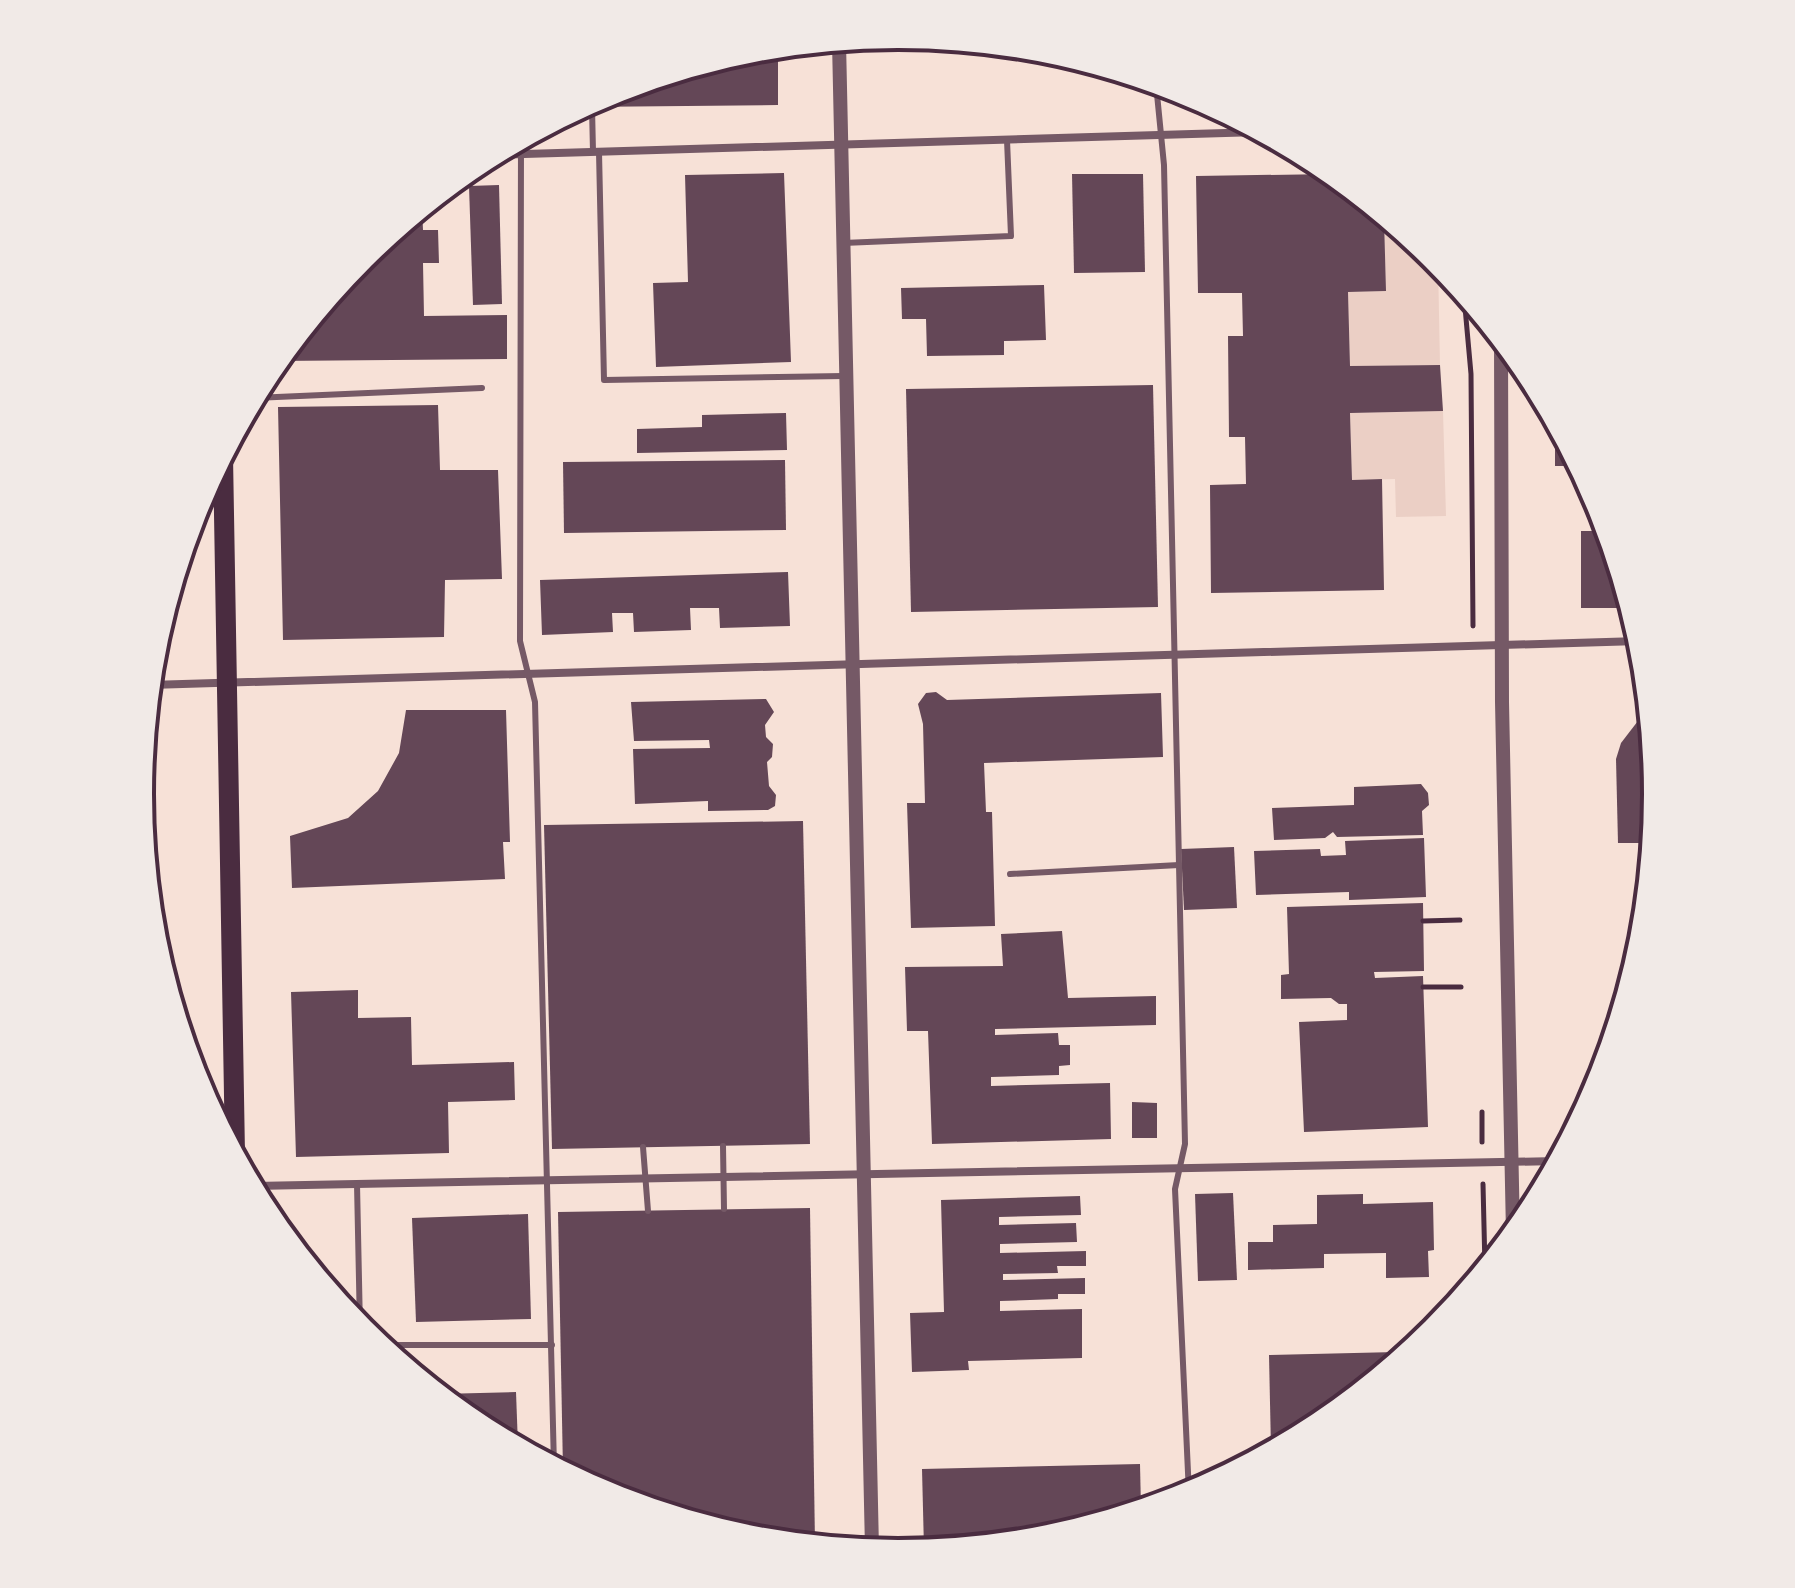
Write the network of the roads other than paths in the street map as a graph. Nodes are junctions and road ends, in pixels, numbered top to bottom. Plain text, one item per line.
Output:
1 (839, 53) edge
2 (1157, 97) edge
3 (593, 116) edge
4 (1238, 133) edge
5 (1160, 135) junction
6 (1007, 140) junction
7 (841, 145) junction
8 (596, 152) junction
9 (521, 154) joint
10 (843, 243) junction
11 (1501, 360) edge
12 (847, 375) junction
13 (482, 388) dead end
14 (269, 397) edge
15 (223, 480) edge
16 (1625, 641) edge
17 (1502, 644) junction
18 (1175, 653) junction
19 (853, 663) junction
20 (528, 672) junction
21 (226, 682) junction
22 (162, 685) edge
23 (1179, 865) junction
24 (1010, 874) dead end
25 (235, 1132) edge
26 (723, 1146) dead end
27 (643, 1147) dead end
28 (1511, 1160) junction
29 (1545, 1161) edge
30 (1180, 1169) junction
31 (864, 1175) junction
32 (723, 1177) junction
33 (646, 1179) junction
34 (548, 1180) junction
35 (357, 1184) junction
36 (266, 1186) edge
37 (724, 1209) dead end
38 (648, 1211) dead end
39 (1512, 1212) edge
40 (360, 1308) edge
41 (398, 1345) edge
42 (552, 1345) junction
43 (554, 1453) edge
44 (1188, 1478) edge
45 (872, 1537) edge

1 - 7 street
2 - 5 lane
3 - 8 lane
4 - 5 street
5 - 6 street
5 - 18 lane
6 - 7 street
6 - 10 lane
7 - 8 street
7 - 10 street
8 - 9 street
8 - 12 lane
9 - 20 lane
10 - 12 street
11 - 17 street
12 - 19 street
13 - 14 lane
15 - 21 main road
16 - 17 street
17 - 18 street
17 - 28 street
18 - 19 street
18 - 23 lane
19 - 20 street
19 - 31 street
20 - 21 street
20 - 34 lane
21 - 22 street
21 - 25 main road
23 - 24 lane
23 - 30 lane
26 - 32 lane
27 - 33 lane
28 - 29 street
28 - 30 street
28 - 39 street
30 - 31 street
30 - 44 lane
31 - 32 street
31 - 45 street
32 - 33 street
32 - 37 lane
33 - 34 street
33 - 38 lane
34 - 35 street
34 - 42 lane
35 - 36 street
35 - 40 lane
41 - 42 lane
42 - 43 lane

